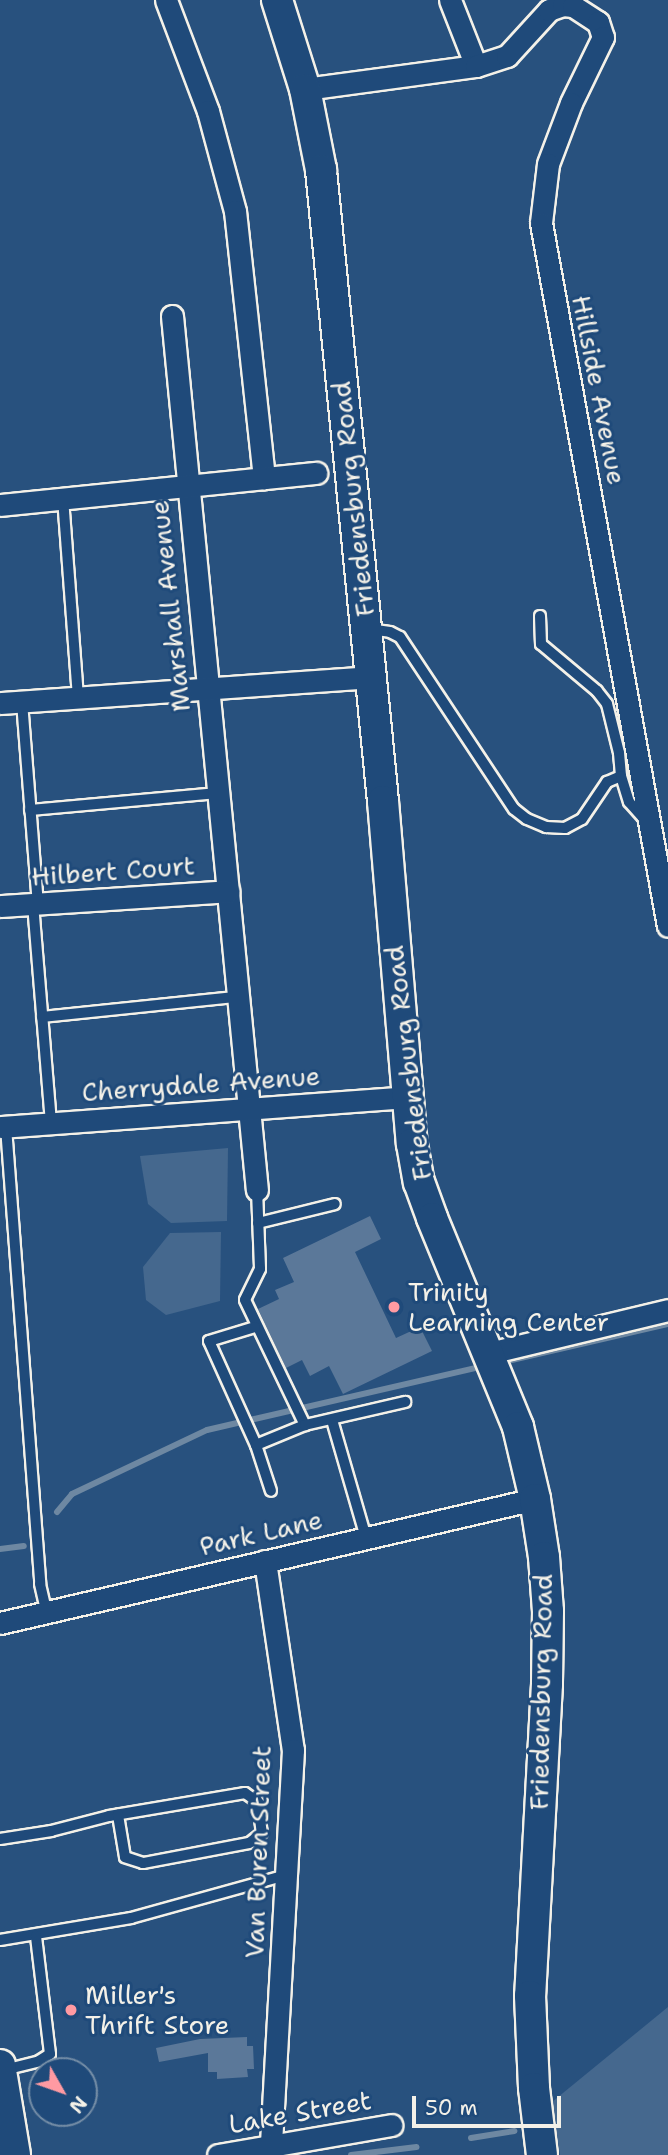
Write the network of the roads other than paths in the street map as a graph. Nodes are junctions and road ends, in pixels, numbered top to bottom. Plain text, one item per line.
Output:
1 (166, 0) edge
2 (277, 0) edge
3 (450, 0) edge
4 (476, 66) junction
5 (304, 89) junction
6 (172, 316) dead end
7 (316, 473) dead end
8 (264, 478) junction
9 (187, 485) junction
10 (63, 498) junction
11 (0, 505) edge
12 (540, 616) dead end
13 (367, 628) junction
14 (369, 677) junction
15 (206, 688) junction
16 (78, 698) junction
17 (22, 702) junction
18 (0, 703) edge
19 (621, 776) junction
20 (218, 793) junction
21 (30, 810) junction
22 (649, 825) junction
23 (229, 891) junction
24 (35, 904) junction
25 (0, 906) edge
26 (668, 926) edge
27 (237, 997) junction
28 (42, 1017) junction
29 (407, 1097) junction
30 (250, 1108) junction
31 (51, 1123) junction
32 (3, 1127) edge
33 (257, 1190) joint
34 (335, 1204) dead end
35 (258, 1223) junction
36 (668, 1310) edge
37 (255, 1326) junction
38 (489, 1353) junction
39 (405, 1402) dead end
40 (331, 1420) junction
41 (305, 1425) junction
42 (256, 1445) junction
43 (271, 1491) dead end
44 (535, 1499) junction
45 (366, 1538) junction
46 (265, 1562) junction
47 (46, 1610) junction
48 (0, 1623) edge
49 (118, 1815) junction
50 (0, 1839) edge
51 (286, 1875) junction
52 (36, 1936) junction
53 (0, 1940) edge
54 (1, 2068) edge
55 (391, 2125) dead end
56 (271, 2146) junction
57 (15, 2155) edge
58 (218, 2155) edge
59 (542, 2155) edge

1 - 8 street
2 - 5 main road, Friedensburg Road
3 - 4 street
4 - 5 street, Hillside Avenue
4 - 22 street, Hillside Avenue
5 - 13 main road, Friedensburg Road
6 - 9 street, Marshall Avenue
7 - 8 street
8 - 9 street
9 - 10 street
9 - 15 street, Marshall Avenue
10 - 11 street
10 - 16 lane
12 - 19 lane
13 - 14 main road, Friedensburg Road
13 - 19 lane
14 - 15 street
14 - 29 main road, Friedensburg Road
15 - 16 street
15 - 20 street, Marshall Avenue
16 - 17 street
17 - 18 street
17 - 21 lane
19 - 22 lane
20 - 21 lane
20 - 23 street, Marshall Avenue
21 - 24 lane
22 - 26 street, Hillside Avenue
23 - 24 street, Hilbert Court
23 - 27 street, Marshall Avenue
24 - 25 street, Hilbert Court
24 - 28 lane
27 - 28 lane
27 - 30 street, Marshall Avenue
28 - 31 lane
29 - 30 street, Cherrydale Avenue
29 - 38 main road, Friedensburg Road
30 - 31 street, Cherrydale Avenue
30 - 33 street, Marshall Avenue
31 - 32 street, Cherrydale Avenue
32 - 47 lane
33 - 35 lane
34 - 35 lane
35 - 37 lane
36 - 38 street
37 - 41 lane
37 - 42 lane
38 - 44 main road, Friedensburg Road
39 - 40 lane
40 - 41 lane
40 - 45 lane
41 - 42 lane
42 - 43 lane
44 - 45 street, Park Lane
44 - 59 main road, Friedensburg Road
45 - 46 street, Park Lane
46 - 47 street, Park Lane
46 - 51 street, Van Buren Street
47 - 48 street, Park Lane
49 - 49 lane
49 - 50 lane
51 - 52 lane
51 - 56 street, Van Buren Street
52 - 53 lane
52 - 54 lane
54 - 57 main road
55 - 56 street, Lake Street
56 - 58 street, Lake Street

